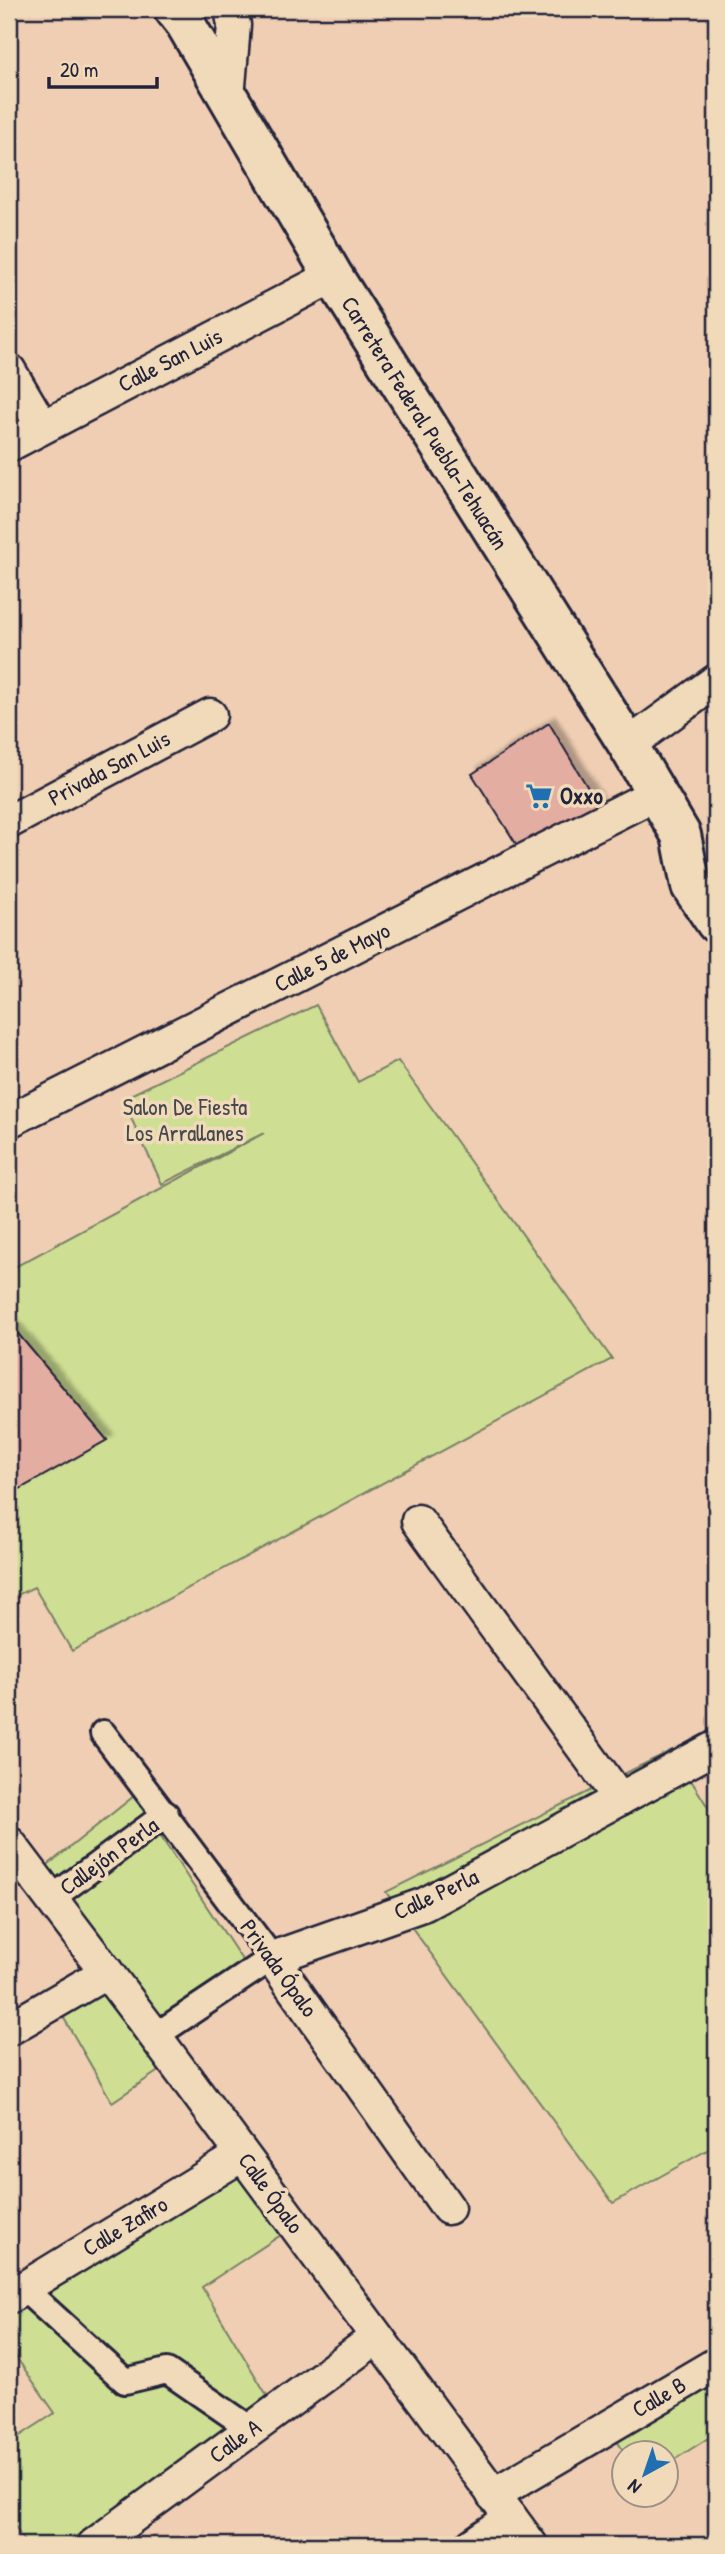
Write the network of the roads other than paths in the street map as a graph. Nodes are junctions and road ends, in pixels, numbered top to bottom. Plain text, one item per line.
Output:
1 (231, 9) edge
2 (170, 13) edge
3 (228, 98) junction
4 (332, 276) junction
5 (9, 370) edge
6 (42, 426) junction
7 (9, 445) edge
8 (716, 681) edge
9 (210, 715) dead end
10 (628, 745) junction
11 (655, 794) junction
12 (9, 822) edge
13 (681, 835) junction
14 (716, 855) edge
15 (716, 923) edge
16 (9, 1121) edge
17 (418, 1521) dead end
18 (103, 1733) dead end
19 (716, 1747) edge
20 (620, 1799) junction
21 (166, 1814) junction
22 (9, 1843) edge
23 (52, 1898) junction
24 (272, 1958) junction
25 (107, 1972) junction
26 (9, 2029) edge
27 (155, 2036) junction
28 (242, 2155) junction
29 (448, 2208) dead end
30 (16, 2292) edge
31 (377, 2337) junction
32 (716, 2364) edge
33 (251, 2429) junction
34 (502, 2506) junction
35 (94, 2545) edge
36 (472, 2545) edge
37 (531, 2545) edge

1 - 3 street
2 - 3 main road, Carretera Federal Puebla-Tehuacán
3 - 4 main road, Carretera Federal Puebla-Tehuacán
4 - 6 street, Calle San Luis
4 - 10 main road, Carretera Federal Puebla-Tehuacán
5 - 6 street
6 - 7 street, Calle San Luis
8 - 10 street
9 - 12 street, Privada San Luis
10 - 11 main road, Carretera Federal Puebla-Tehuacán
11 - 13 main road, Carretera Federal Puebla-Tehuacán
11 - 16 street, Calle 5 de Mayo
13 - 14 main road, Carretera Federal Puebla-Tehuacán
13 - 15 main road, Carretera Federal Puebla-Tehuacán
17 - 20 street
18 - 21 street, Privada Ópalo
19 - 20 street, Calle Perla
20 - 24 street, Calle Perla
21 - 23 street, Callejón Perla
21 - 24 street, Privada Ópalo
22 - 23 street, Calle Ópalo
23 - 25 street, Calle Ópalo
24 - 27 street, Calle Perla
24 - 29 street, Privada Ópalo
25 - 26 street
25 - 27 street, Calle Ópalo
27 - 28 street, Calle Ópalo
28 - 30 street, Calle Zafiro
28 - 31 street, Calle Ópalo
30 - 33 street
31 - 33 street, Calle A
31 - 34 street, Calle Ópalo
32 - 34 street, Calle B
33 - 35 street, Calle A
34 - 36 street, Calle B
34 - 37 street, Calle Ópalo

